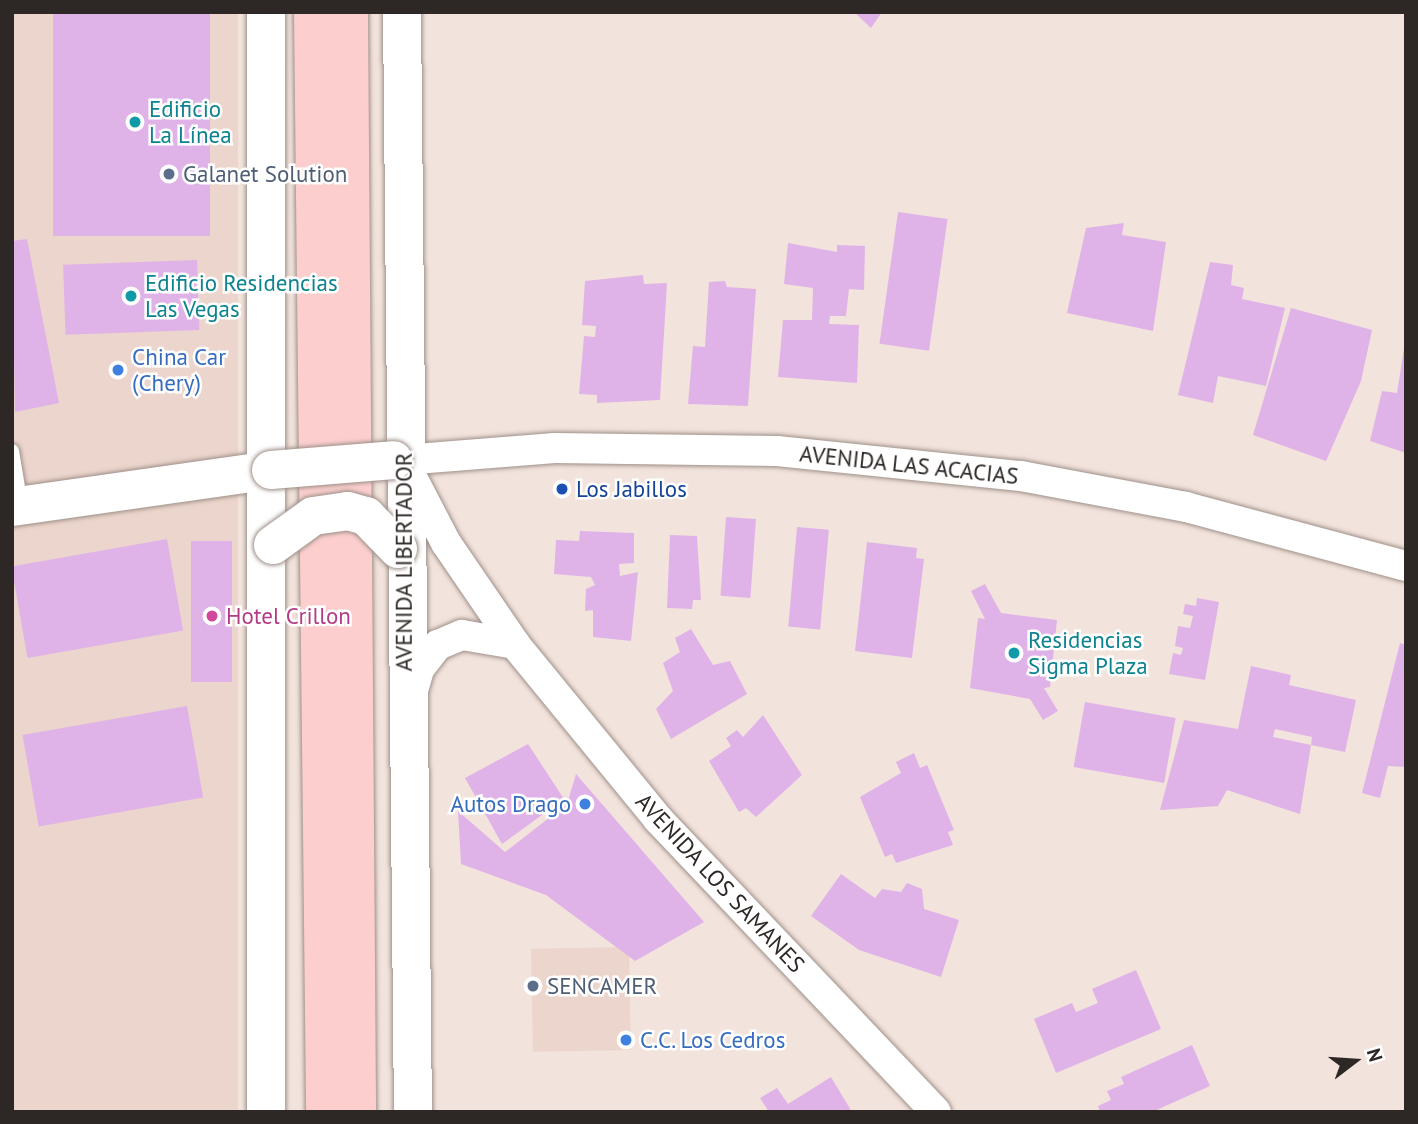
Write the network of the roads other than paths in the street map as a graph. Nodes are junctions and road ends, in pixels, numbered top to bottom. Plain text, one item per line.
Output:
1 (266, 12) edge
2 (313, 12) edge
3 (349, 12) edge
4 (402, 12) edge
5 (12, 452) edge
6 (398, 460) junction
7 (267, 471) junction
8 (17, 507) edge
9 (268, 550) junction
10 (402, 555) junction
11 (1406, 566) edge
12 (514, 644) junction
13 (405, 716) junction
14 (266, 1112) edge
15 (325, 1112) edge
16 (357, 1112) edge
17 (413, 1112) edge
18 (936, 1112) edge

1 - 7 main road
2 - 15 main road
3 - 16 main road
4 - 6 main road, AVENIDA LIBERTADOR
5 - 8 lane
6 - 7 main road, bridge
6 - 10 main road, AVENIDA LIBERTADOR
6 - 11 street, AVENIDA LAS ACACIAS
6 - 12 street, AVENIDA LOS SAMANES
7 - 8 main road
7 - 9 main road
9 - 10 main road, bridge
9 - 14 main road
10 - 13 main road, AVENIDA LIBERTADOR
12 - 13 street
12 - 18 street, AVENIDA LOS SAMANES
13 - 17 main road, AVENIDA LIBERTADOR

